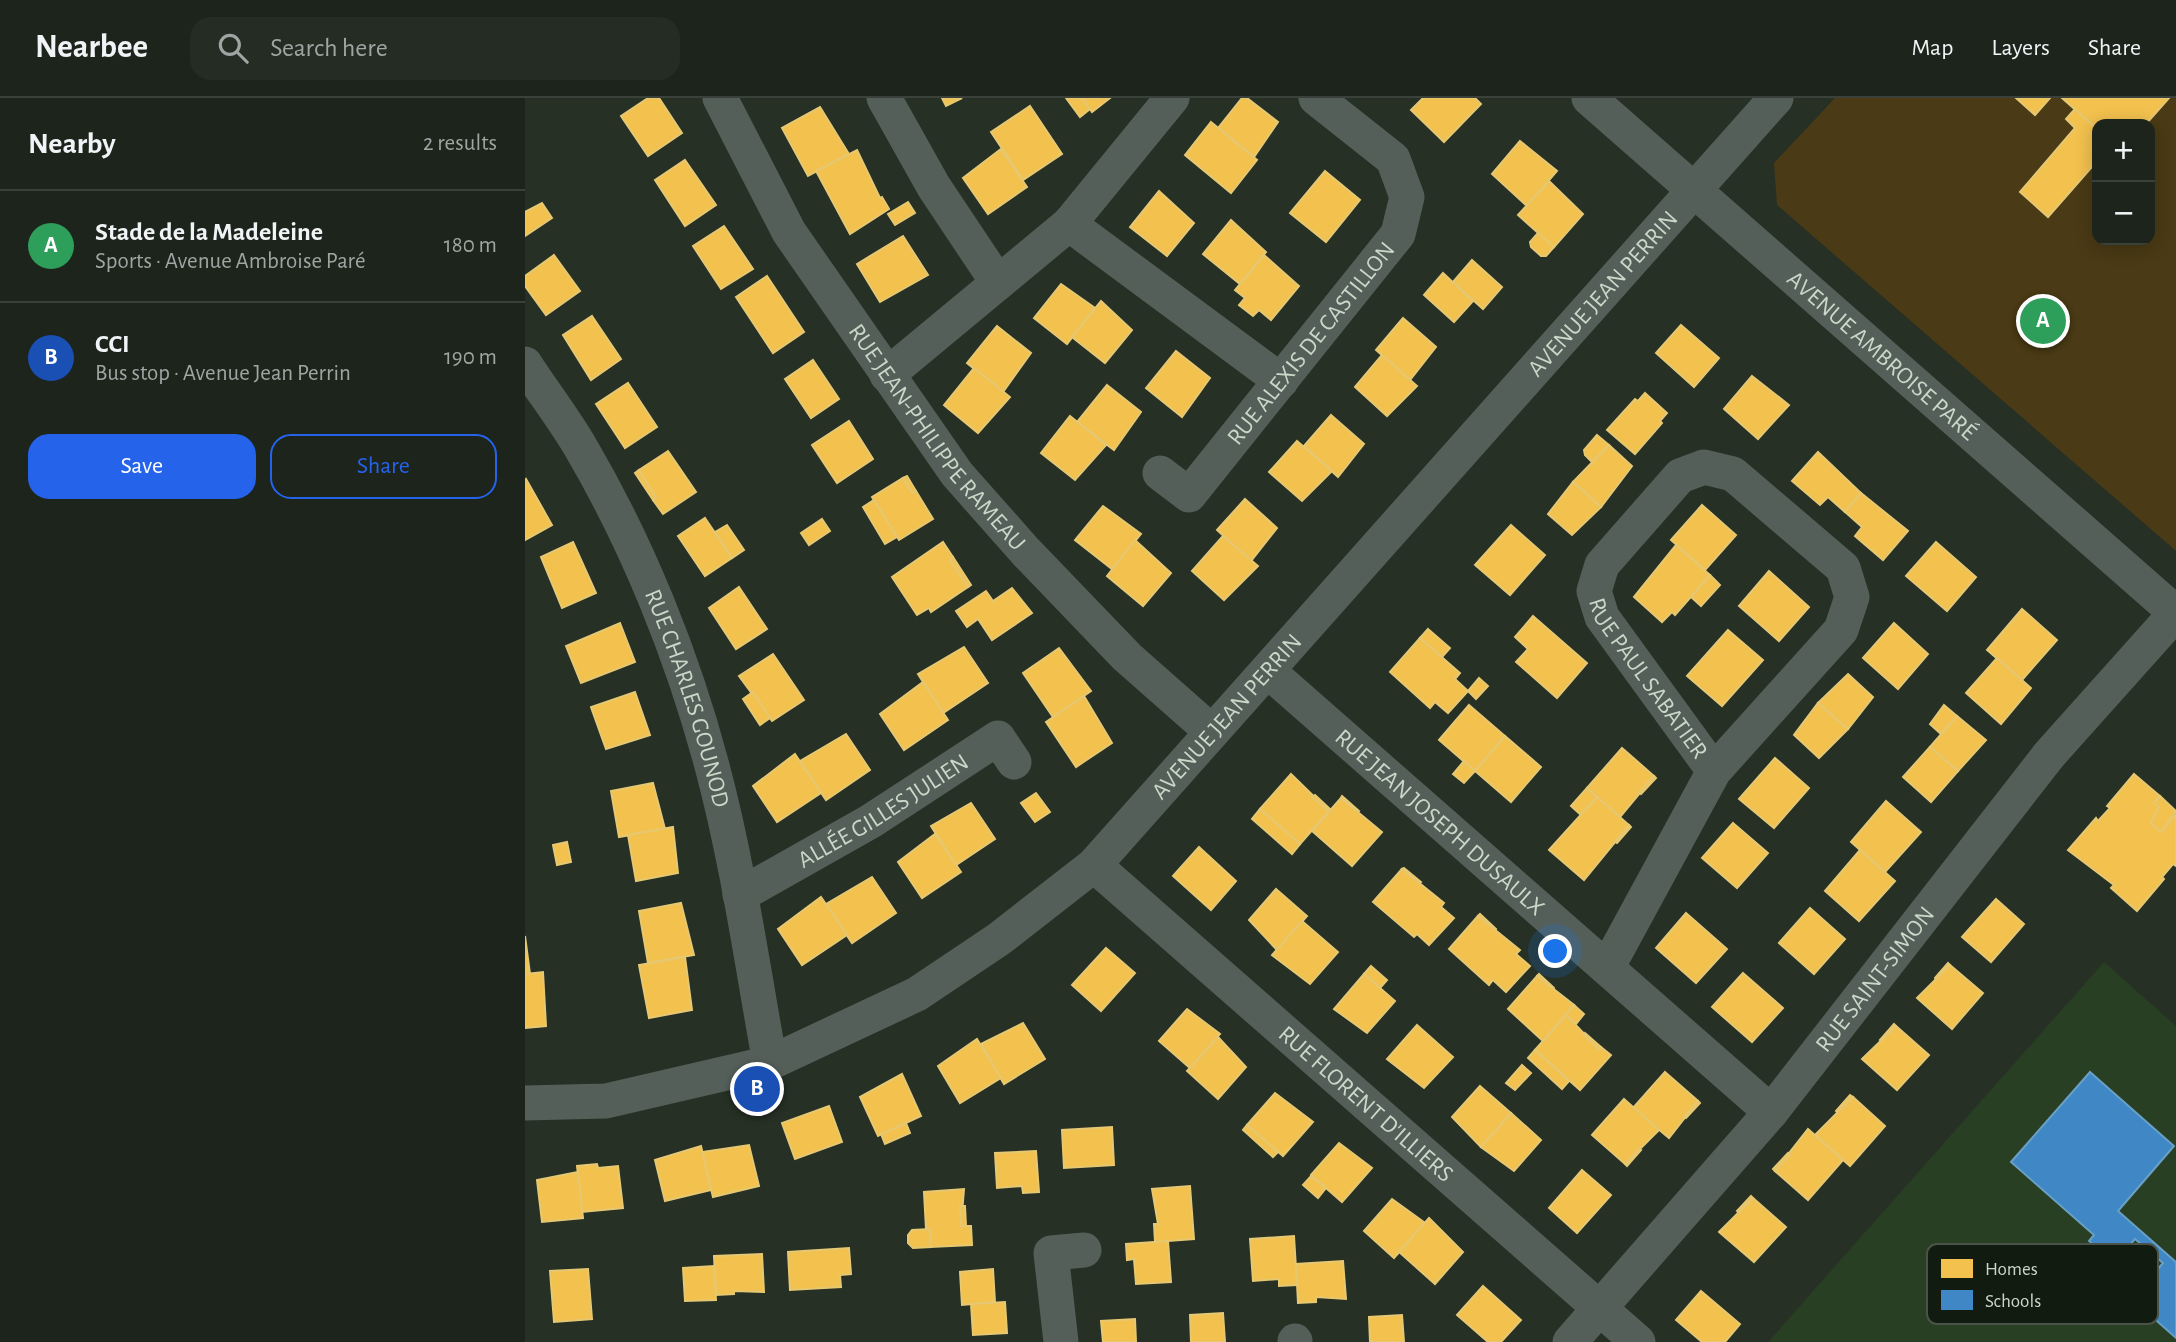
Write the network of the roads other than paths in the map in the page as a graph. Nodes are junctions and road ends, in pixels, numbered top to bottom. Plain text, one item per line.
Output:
1 (720, 98) edge
2 (884, 98) edge
3 (1172, 98) edge
4 (1316, 98) edge
5 (1589, 98) edge
6 (1776, 98) edge
7 (1695, 190) junction
8 (1069, 224) junction
9 (998, 283) junction
10 (525, 364) edge
11 (887, 374) junction
12 (1281, 381) junction
13 (1160, 473) dead end
14 (2176, 613) edge
15 (1268, 671) junction
16 (1212, 732) junction
17 (1014, 762) dead end
18 (1714, 771) junction
19 (1094, 865) junction
20 (740, 895) junction
21 (1607, 968) junction
22 (770, 1063) junction
23 (525, 1103) edge
24 (1771, 1112) junction
25 (1084, 1250) dead end
26 (1600, 1309) junction
27 (1061, 1342) edge
28 (1570, 1342) edge
29 (1637, 1342) edge

1 - 11 street, RUE JEAN-PHILIPPE RAMEAU
2 - 9 street
3 - 8 street
4 - 12 street, RUE ALEXIS DE CASTILLON
5 - 7 street, AVENUE AMBROISE PARÉ
6 - 7 street, AVENUE JEAN PERRIN
7 - 14 street, AVENUE AMBROISE PARÉ
7 - 15 street, AVENUE JEAN PERRIN
8 - 9 street
8 - 12 street
9 - 11 street
10 - 20 street, RUE CHARLES GOUNOD
11 - 16 street, RUE JEAN-PHILIPPE RAMEAU
12 - 13 street, RUE ALEXIS DE CASTILLON
14 - 24 street, RUE SAINT-SIMON
15 - 16 street, AVENUE JEAN PERRIN
15 - 21 street, RUE JEAN JOSEPH DUSAULX
16 - 19 street, AVENUE JEAN PERRIN
17 - 20 street, ALLÉE GILLES JULIEN
18 - 18 street, RUE PAUL SABATIER
18 - 21 street, RUE PAUL SABATIER
19 - 22 street, AVENUE JEAN PERRIN
19 - 26 street, RUE FLORENT D'ILLIERS
20 - 22 street, RUE CHARLES GOUNOD
21 - 24 street, RUE JEAN JOSEPH DUSAULX
22 - 23 street, AVENUE JEAN PERRIN
24 - 26 street, RUE SAINT-SIMON
25 - 27 street
26 - 28 street, RUE SAINT-SIMON
26 - 29 street, RUE FLORENT D'ILLIERS

